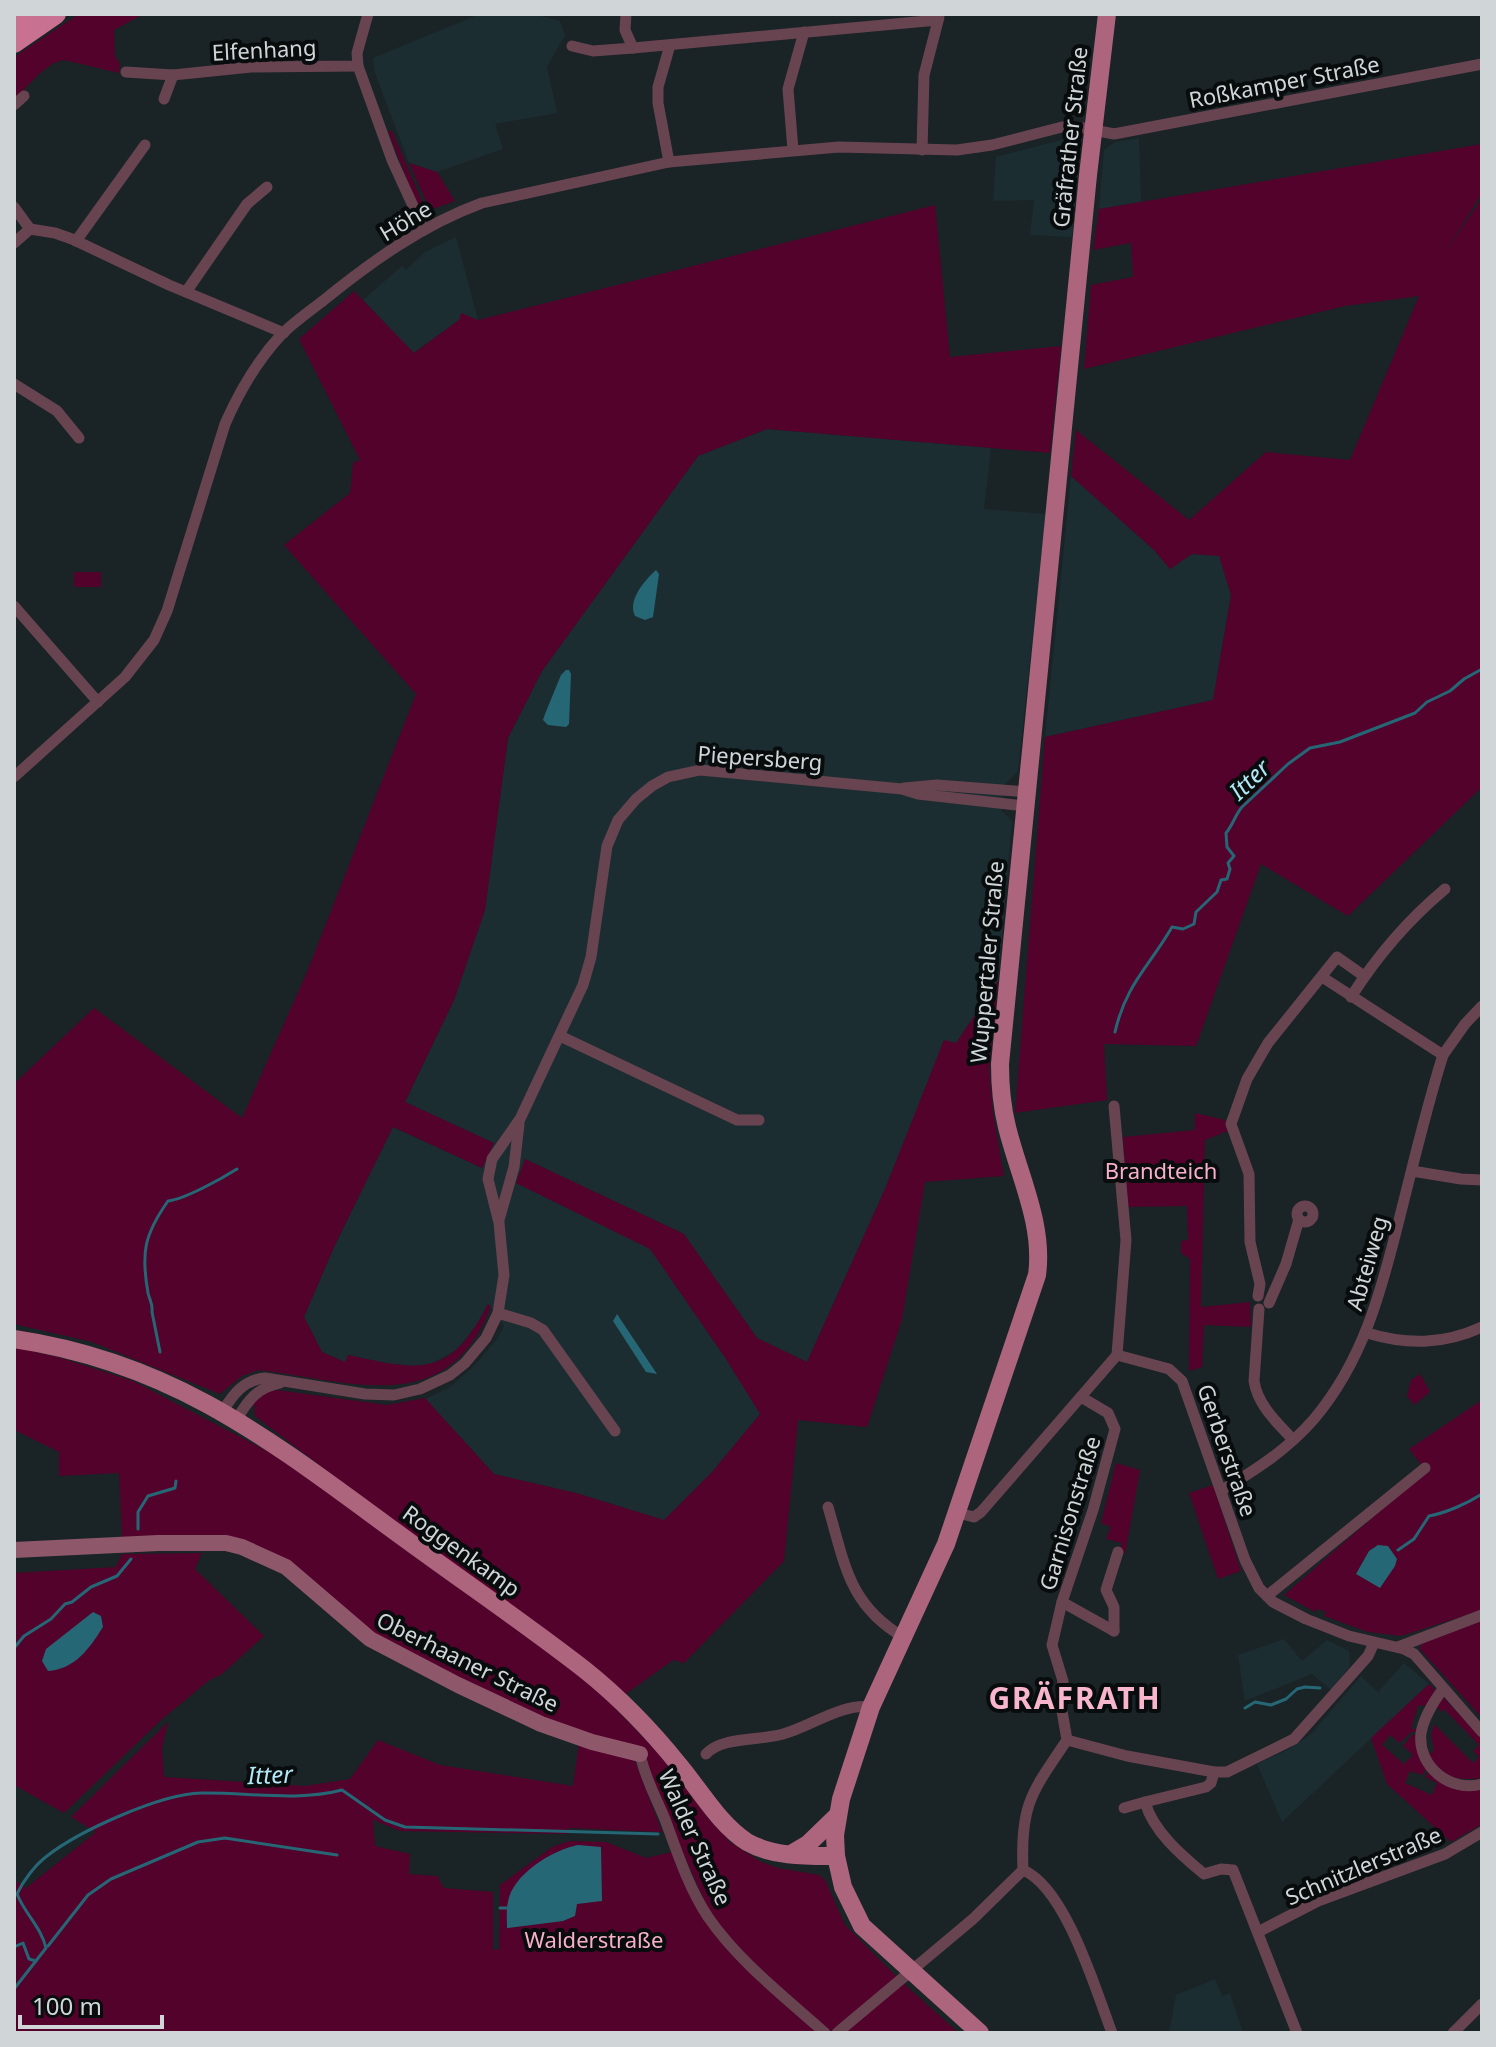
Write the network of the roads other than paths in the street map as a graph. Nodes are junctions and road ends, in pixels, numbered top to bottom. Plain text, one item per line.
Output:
1 (26, 14) edge
2 (56, 14) edge
3 (368, 14) edge
4 (626, 14) edge
5 (1107, 14) edge
6 (939, 17) edge
7 (14, 22) edge
8 (804, 32) junction
9 (14, 43) edge
10 (670, 45) junction
11 (572, 46) dead end
12 (633, 48) junction
13 (1482, 64) edge
14 (358, 66) junction
15 (126, 72) dead end
16 (173, 75) junction
17 (24, 96) dead end
18 (164, 99) dead end
19 (14, 105) edge
20 (1095, 131) junction
21 (145, 145) dead end
22 (793, 150) junction
23 (922, 150) junction
24 (669, 162) junction
25 (267, 187) dead end
26 (14, 207) edge
27 (30, 229) junction
28 (424, 230) junction
29 (76, 241) junction
30 (14, 243) edge
31 (1080, 265) joint
32 (186, 292) junction
33 (284, 333) junction
34 (14, 384) edge
35 (79, 438) dead end
36 (14, 606) edge
37 (98, 702) junction
38 (14, 777) edge
39 (1026, 799) junction
40 (1445, 889) dead end
41 (1364, 976) junction
42 (1322, 977) junction
43 (1351, 997) junction
44 (1482, 1006) edge
45 (560, 1036) junction
46 (1443, 1055) junction
47 (1114, 1106) dead end
48 (520, 1119) junction
49 (759, 1120) dead end
50 (1412, 1171) junction
51 (1482, 1180) edge
52 (1299, 1219) dead end
53 (499, 1223) junction
54 (1262, 1302) junction
55 (498, 1313) junction
56 (1482, 1327) edge
57 (1367, 1333) junction
58 (14, 1339) edge
59 (1117, 1355) junction
60 (1081, 1397) junction
61 (230, 1415) junction
62 (615, 1431) dead end
63 (1293, 1440) junction
64 (1425, 1468) dead end
65 (1222, 1490) junction
66 (828, 1507) dead end
67 (958, 1513) junction
68 (14, 1550) edge
69 (1118, 1552) dead end
70 (1267, 1596) junction
71 (1062, 1602) junction
72 (1482, 1615) edge
73 (903, 1637) junction
74 (1374, 1643) junction
75 (1397, 1647) junction
76 (1443, 1689) junction
77 (871, 1707) junction
78 (1482, 1732) edge
79 (1067, 1740) junction
80 (640, 1754) joint
81 (706, 1754) dead end
82 (1214, 1772) junction
83 (1482, 1784) edge
84 (1146, 1805) junction
85 (1124, 1808) dead end
86 (838, 1815) junction
87 (1482, 1832) edge
88 (791, 1854) junction
89 (836, 1856) junction
90 (1023, 1870) junction
91 (1258, 1932) junction
92 (912, 1971) junction
93 (1482, 2004) edge
94 (825, 2033) edge
95 (837, 2033) edge
96 (980, 2033) edge
97 (1112, 2033) edge
98 (1297, 2033) edge
99 (1453, 2033) edge

1 - 7 highway
2 - 9 highway
3 - 14 street
4 - 12 street
5 - 20 main road, Gräfrather Straße
6 - 8 street
6 - 23 street
8 - 10 street
8 - 22 street
10 - 12 street
10 - 24 street
11 - 12 street
13 - 20 street, Roßkamper Straße
14 - 16 street, Elfenhang
14 - 28 street
15 - 16 street, Elfenhang
16 - 18 street
17 - 19 street
20 - 23 street, Höhe
20 - 31 main road, Gräfrather Straße
21 - 29 street
22 - 23 street, Höhe
22 - 24 street, Höhe
24 - 28 street, Höhe
25 - 32 street
26 - 27 street
27 - 29 street
27 - 30 street
28 - 33 street, Höhe
29 - 32 street
31 - 39 main road, Wuppertaler Straße
32 - 33 street
33 - 37 street, Höhe
34 - 35 street
36 - 37 street
37 - 38 street, Höhe
39 - 45 street, Piepersberg
39 - 67 main road, Wuppertaler Straße
40 - 41 street
41 - 42 street
41 - 43 street
42 - 43 street
42 - 54 street
43 - 46 street
44 - 46 street, Abteiweg
45 - 48 street, Piepersberg
45 - 49 street
46 - 50 street, Abteiweg
47 - 59 street
48 - 53 street, Piepersberg
48 - 53 street, Piepersberg
50 - 51 street
50 - 57 street, Abteiweg
52 - 54 street
53 - 55 street, Piepersberg
54 - 63 street
55 - 61 street, Piepersberg
55 - 62 street
56 - 57 street
57 - 63 street, Abteiweg
58 - 61 main road, Roggenkamp
59 - 60 street, Garnisonstraße
59 - 65 street, Gerberstraße
60 - 67 street, Garnisonstraße
60 - 71 street, Garnisonstraße
61 - 88 main road, Roggenkamp
63 - 65 street, Abteiweg
64 - 70 street
65 - 70 street, Gerberstraße
66 - 73 street
67 - 73 main road, Wuppertaler Straße
68 - 80 street, Oberhaaner Straße
69 - 71 street
70 - 74 street, Gerberstraße
71 - 79 street, Garnisonstraße
72 - 75 street
73 - 77 main road, Wuppertaler Straße
74 - 75 street, Gerberstraße
74 - 82 street
75 - 76 street
76 - 78 street
76 - 83 street
77 - 81 street
77 - 86 main road, Wuppertaler Straße
79 - 82 street
79 - 90 street
80 - 94 street, Walder Straße
82 - 84 street
84 - 85 street
84 - 91 street
86 - 88 main road
86 - 89 main road, Wuppertaler Straße
87 - 91 street, Schnitzlerstraße
88 - 89 main road, Roggenkamp
89 - 92 main road, Wuppertaler Straße
90 - 92 street
90 - 97 street
91 - 98 street
92 - 95 street
92 - 96 main road, Wuppertaler Straße
93 - 99 street

